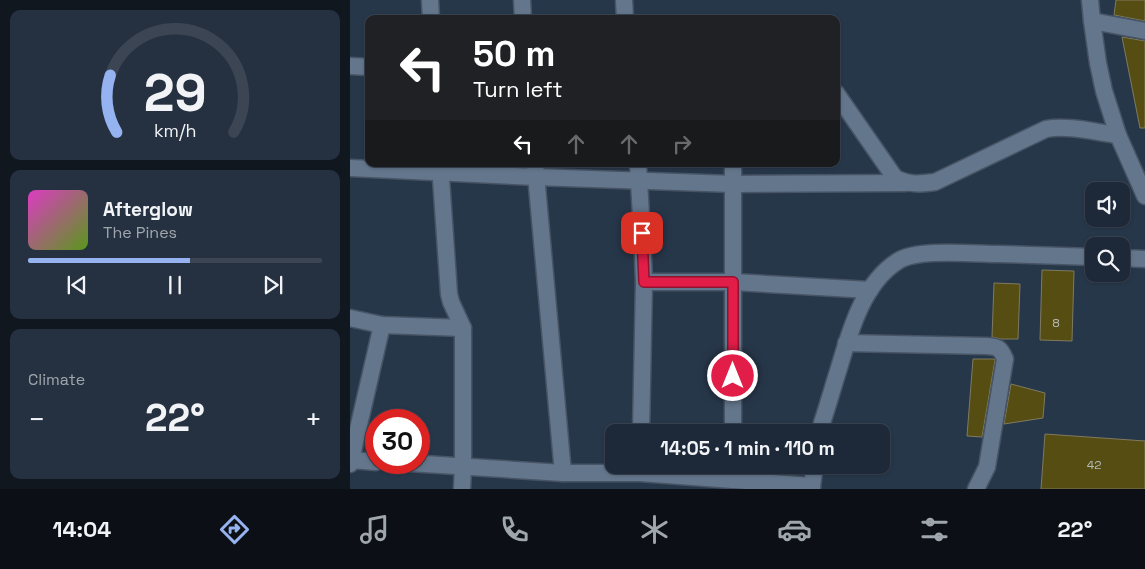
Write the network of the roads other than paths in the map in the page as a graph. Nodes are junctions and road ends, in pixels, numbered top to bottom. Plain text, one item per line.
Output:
1 (430, 0) edge
2 (522, 0) edge
3 (624, 0) edge
4 (1090, 0) edge
5 (431, 15) edge
6 (524, 15) edge
7 (625, 15) edge
8 (1092, 21) junction
9 (1145, 31) edge
10 (350, 66) edge
11 (365, 67) edge
12 (840, 99) edge
13 (1118, 135) junction
14 (638, 167) edge
15 (733, 167) edge
16 (350, 168) edge
17 (441, 168) edge
18 (535, 170) edge
19 (639, 180) junction
20 (906, 183) junction
21 (733, 184) junction
22 (1145, 196) edge
23 (1085, 258) edge
24 (1130, 258) edge
25 (1145, 259) edge
26 (644, 282) junction
27 (733, 282) junction
28 (870, 290) junction
29 (350, 318) edge
30 (382, 324) junction
31 (463, 328) junction
32 (846, 343) junction
33 (641, 424) edge
34 (733, 424) edge
35 (822, 424) edge
36 (350, 462) edge
37 (365, 462) edge
38 (430, 464) edge
39 (463, 466) junction
40 (563, 473) junction
41 (702, 474) edge
42 (738, 474) edge
43 (814, 474) edge
44 (640, 476) edge
45 (812, 488) edge
46 (462, 489) edge
47 (976, 489) edge

1 - 5 street
2 - 6 street
3 - 7 street
4 - 8 street
8 - 9 street
8 - 13 street
10 - 11 street
12 - 20 street
13 - 20 street
13 - 22 street
14 - 19 street
15 - 21 street
16 - 17 street
17 - 18 street
17 - 31 street
18 - 19 street
18 - 40 street
19 - 21 street
19 - 26 street
20 - 21 street
21 - 27 street
23 - 28 street
24 - 25 street
26 - 27 street
26 - 33 street
27 - 28 street
27 - 34 street
28 - 32 street
29 - 30 street
30 - 31 street
30 - 36 street
31 - 39 street
32 - 35 street
32 - 47 street
36 - 37 street
38 - 39 street
39 - 40 street
39 - 46 street
40 - 44 street
41 - 44 street
42 - 45 street
43 - 45 street

